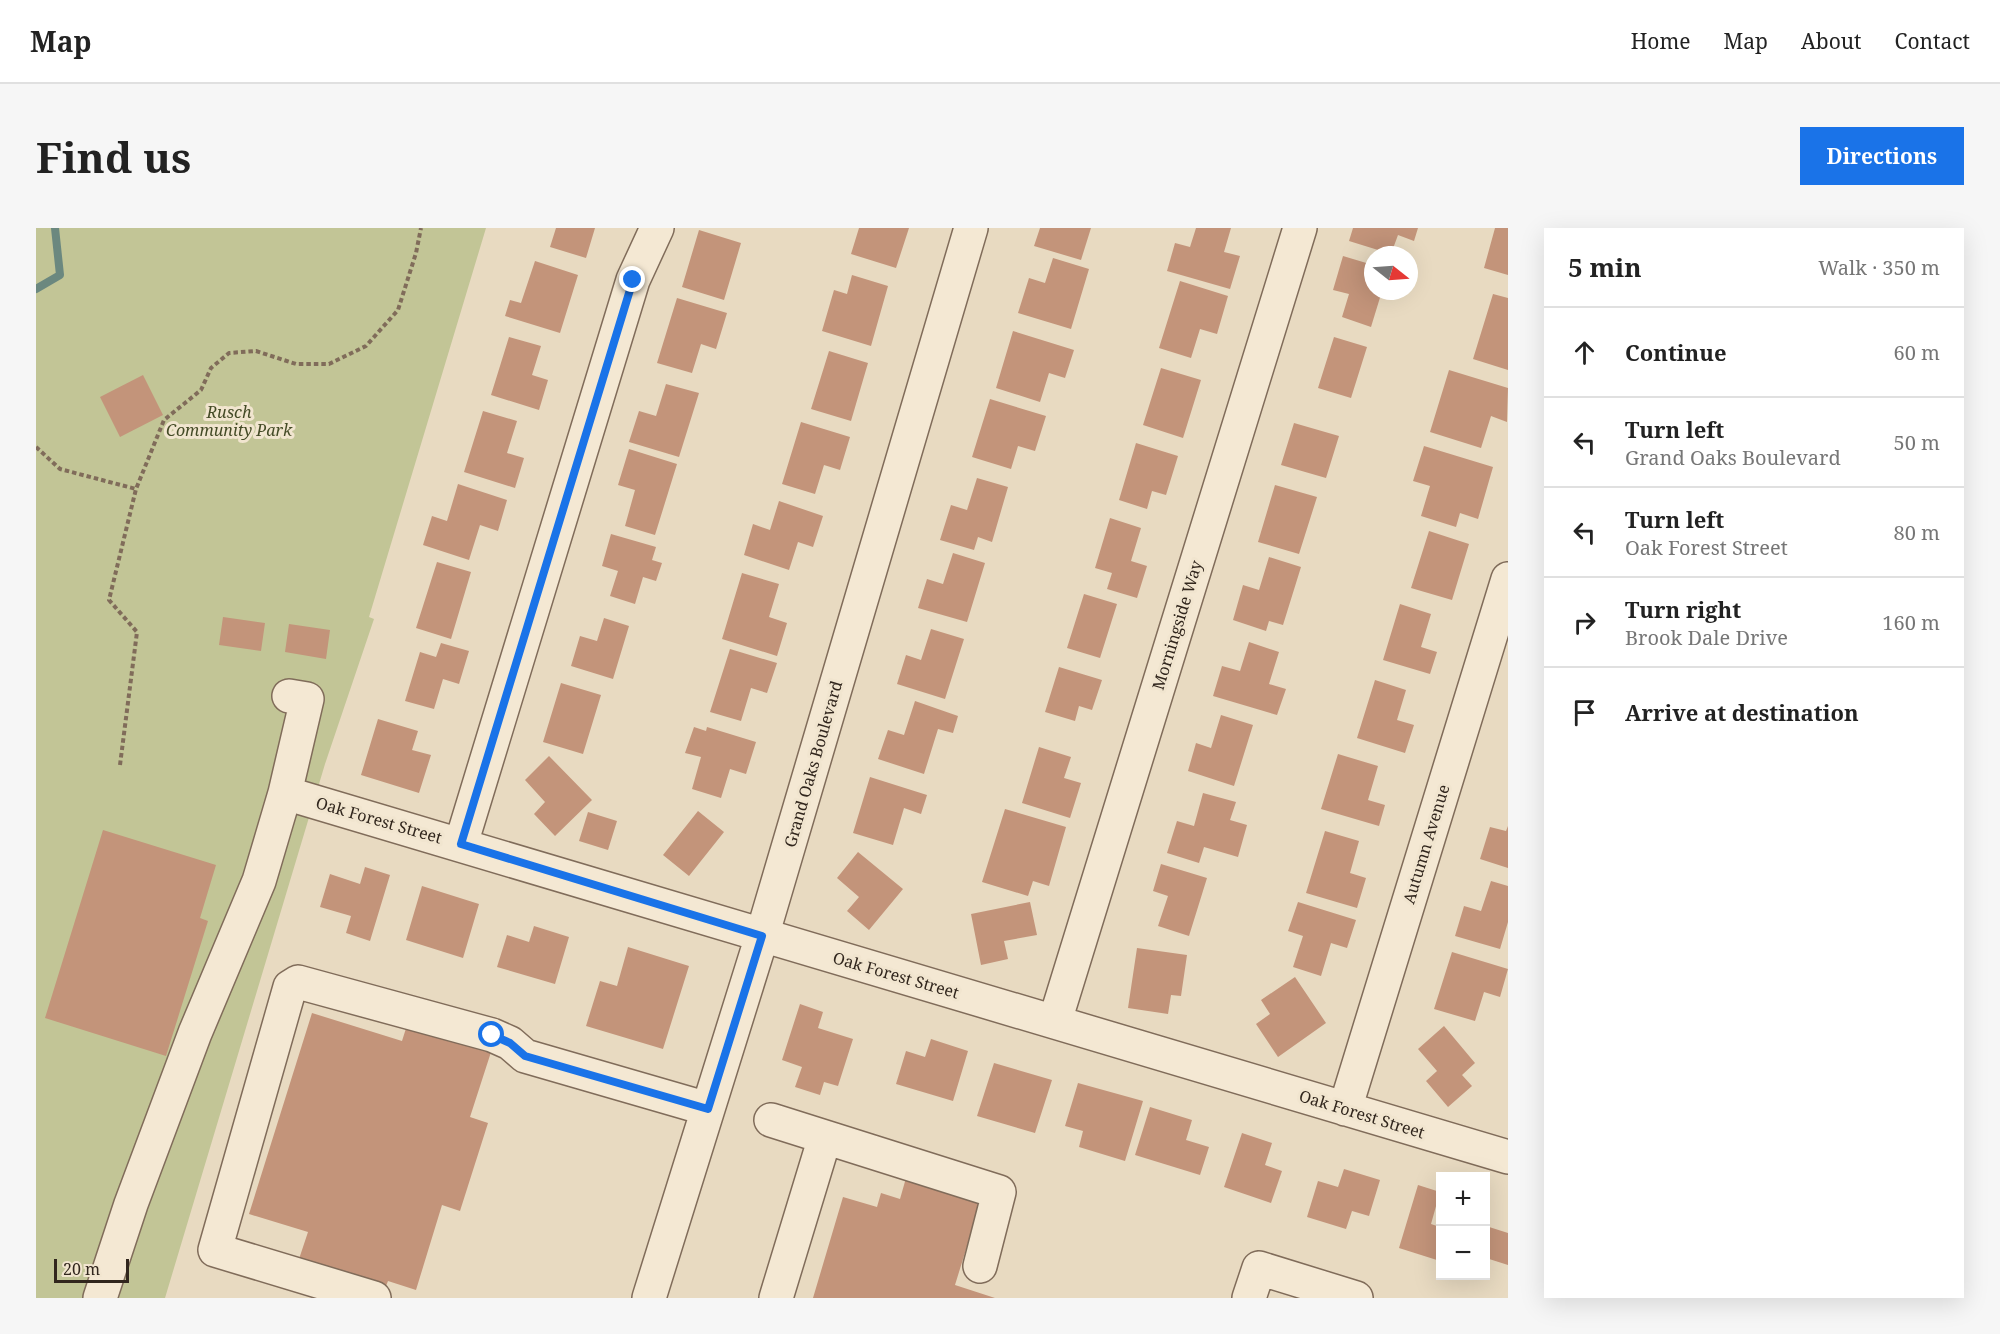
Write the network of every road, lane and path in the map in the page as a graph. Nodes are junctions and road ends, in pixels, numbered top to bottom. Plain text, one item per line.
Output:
1 (421, 228) edge
2 (657, 228) edge
3 (971, 228) edge
4 (1300, 228) edge
5 (36, 447) edge
6 (136, 489) junction
7 (1508, 579) edge
8 (298, 698) dead end
9 (120, 765) dead end
10 (278, 788) junction
11 (461, 844) junction
12 (762, 936) junction
13 (1054, 1022) junction
14 (708, 1109) junction
15 (1345, 1109) junction
16 (771, 1120) dead end
17 (825, 1137) junction
18 (1508, 1157) edge
19 (980, 1266) dead end
20 (96, 1292) edge
21 (374, 1298) edge
22 (650, 1298) edge
23 (776, 1298) edge
24 (1249, 1298) edge
25 (1356, 1298) edge

1 - 6 path
2 - 11 street
3 - 12 street, Grand Oaks Boulevard
4 - 13 street, Morningside Way
5 - 6 path
6 - 9 path
7 - 15 street, Autumn Avenue
8 - 10 street
10 - 11 street, Oak Forest Street
10 - 20 street
11 - 12 street, Oak Forest Street
12 - 13 street, Oak Forest Street
12 - 14 street, Grand Oaks Boulevard
13 - 15 street, Oak Forest Street
14 - 21 street
14 - 22 street, Grand Oaks Boulevard
15 - 18 street, Oak Forest Street
16 - 17 street
17 - 19 street
17 - 23 street
24 - 25 street

